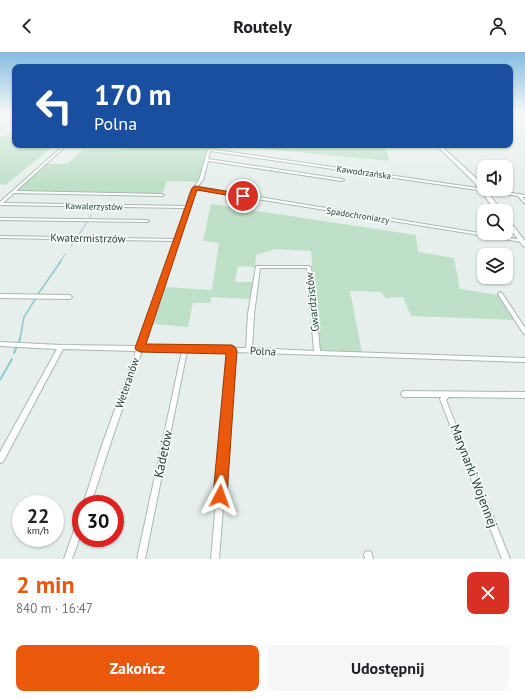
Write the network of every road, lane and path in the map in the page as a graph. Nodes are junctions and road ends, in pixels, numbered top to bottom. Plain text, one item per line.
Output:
1 (63, 148) edge
2 (441, 148) edge
3 (209, 150) joint
4 (207, 160) junction
5 (289, 161) junction
6 (291, 172) junction
7 (342, 180) dead end
8 (477, 184) edge
9 (195, 188) junction
10 (477, 189) edge
11 (14, 192) junction
12 (513, 194) edge
13 (162, 195) dead end
14 (519, 195) junction
15 (488, 196) edge
16 (525, 196) edge
17 (525, 202) edge
18 (0, 204) edge
19 (494, 204) edge
20 (188, 208) junction
21 (0, 219) edge
22 (147, 221) dead end
23 (513, 229) edge
24 (0, 237) edge
25 (176, 240) junction
26 (523, 243) edge
27 (500, 294) dead end
28 (0, 296) edge
29 (70, 297) dead end
30 (525, 332) edge
31 (0, 344) edge
32 (61, 347) junction
33 (140, 348) junction
34 (185, 349) junction
35 (232, 350) junction
36 (250, 351) junction
37 (317, 352) junction
38 (525, 360) edge
39 (404, 394) dead end
40 (446, 394) junction
41 (525, 395) edge
42 (0, 459) edge
43 (90, 495) edge
44 (72, 547) edge
45 (68, 559) edge
46 (141, 559) edge
47 (215, 559) edge
48 (506, 559) edge

1 - 11 street
2 - 8 street
3 - 4 street, Weteranów
3 - 5 street, Kawodrzańska
4 - 6 street
4 - 9 street, Weteranów
5 - 6 street
5 - 10 street, Kawodrzańska
6 - 7 street
9 - 20 street, Weteranów
9 - 26 street, Spadochroniarzy
11 - 13 street
11 - 18 street
12 - 14 street, Kawodrzańska
14 - 16 street, Kawodrzańska
14 - 17 street
15 - 19 street
18 - 20 street, Kawalerzystów
20 - 25 street, Weteranów
21 - 22 street
23 - 26 street
24 - 25 street, Kwatermistrzów
25 - 33 street, Weteranów
27 - 30 street
28 - 29 street
31 - 32 street, Polna
32 - 33 street, Polna
32 - 42 street
33 - 34 street, Polna
33 - 43 street, Weteranów
34 - 35 street, Polna
34 - 46 street, Kadetów
35 - 36 street, Polna
35 - 47 street
36 - 37 street, Polna
36 - 37 street, Gwardzistów
37 - 38 street, Polna
39 - 40 street
40 - 41 street
40 - 48 street, Marynarki Wojennej
44 - 45 street

